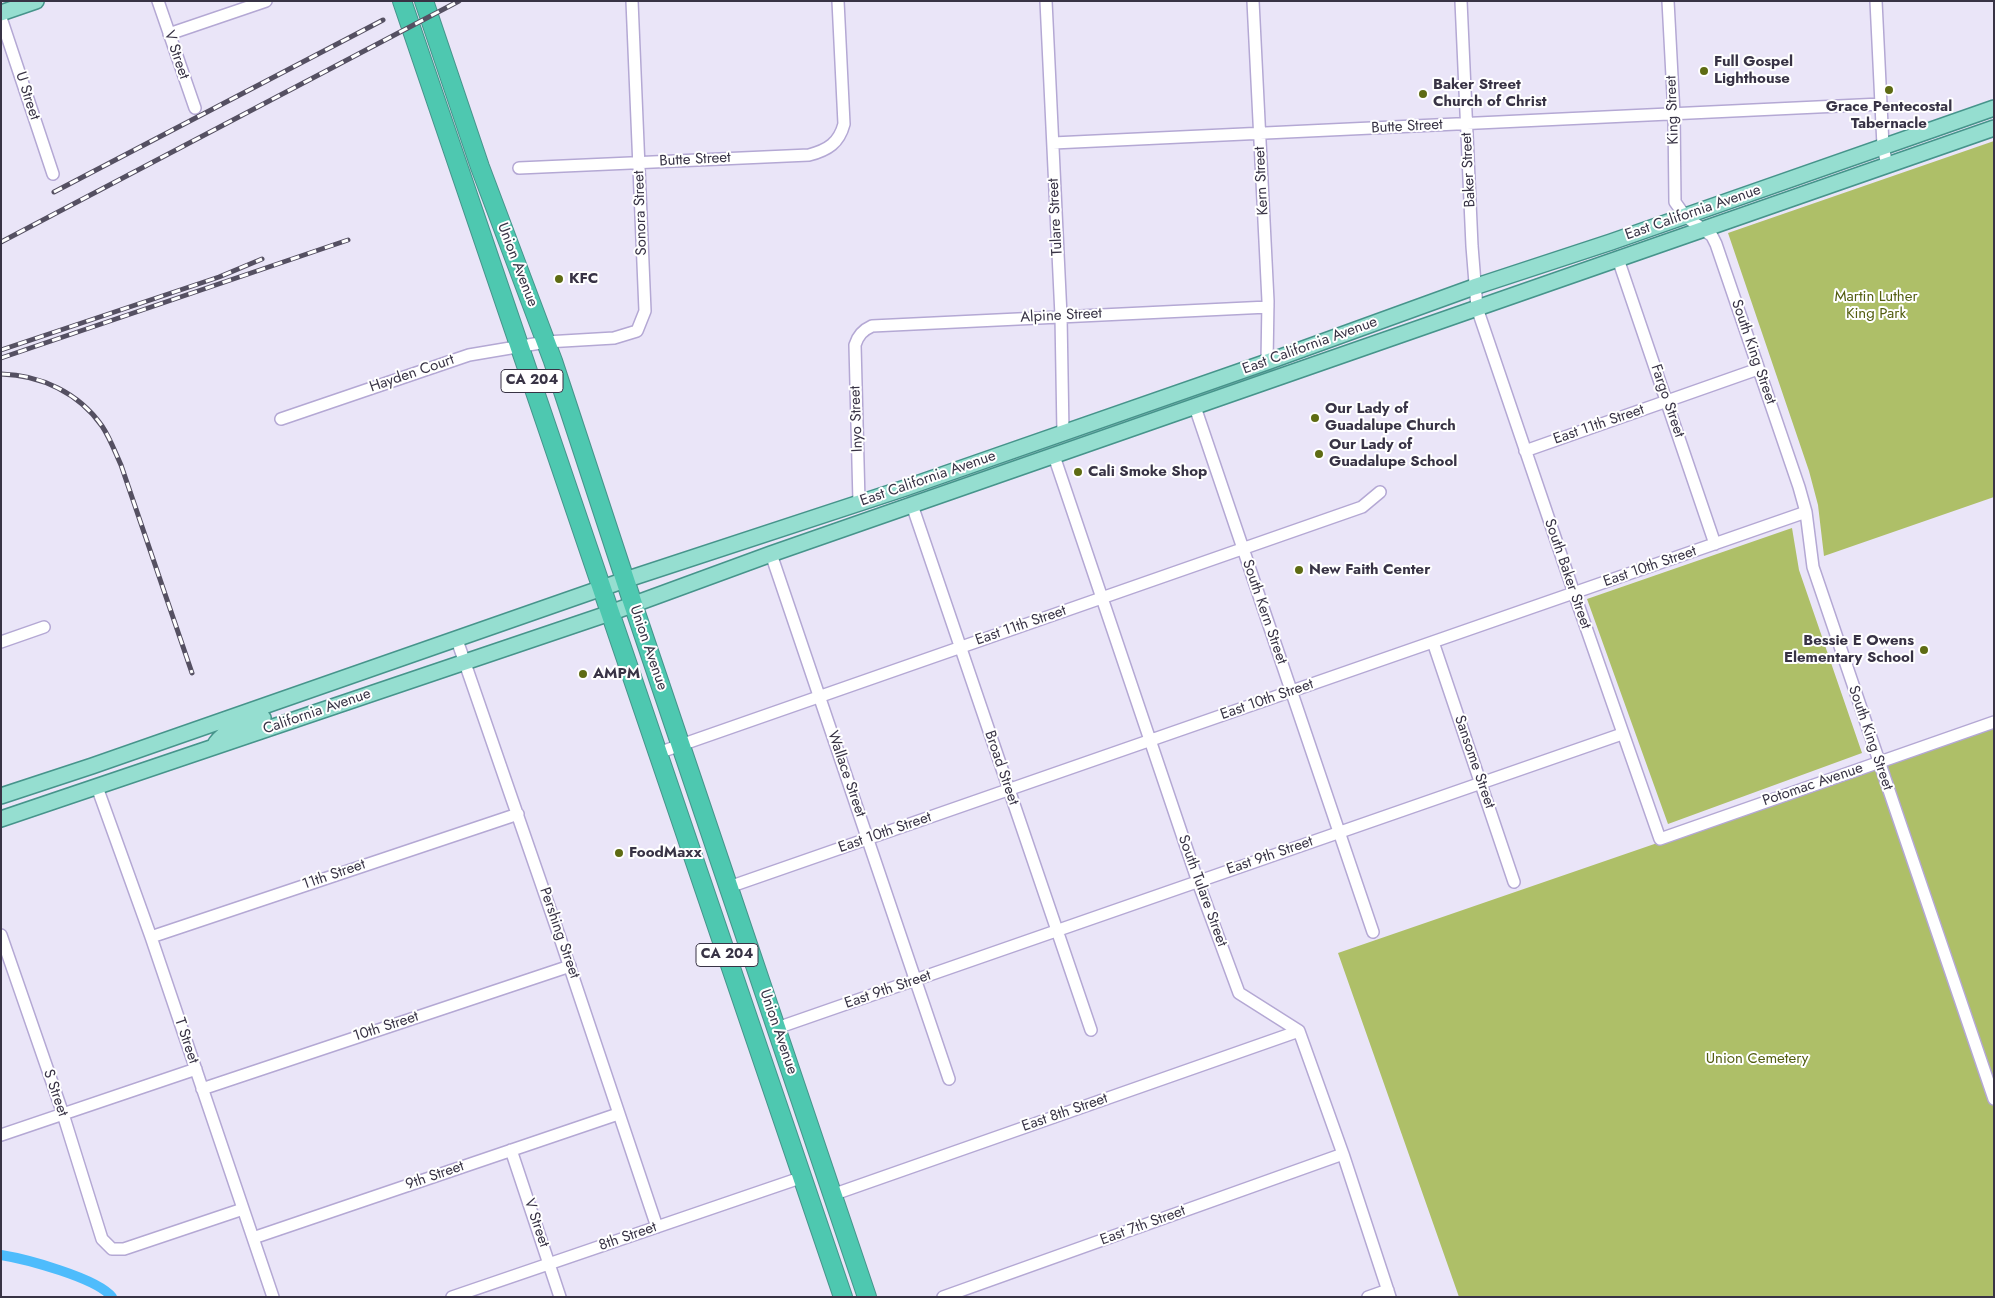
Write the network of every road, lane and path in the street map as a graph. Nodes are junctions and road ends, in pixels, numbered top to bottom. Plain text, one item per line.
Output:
1 (36, 1) edge
2 (158, 1) edge
3 (266, 1) edge
4 (402, 1) edge
5 (424, 1) edge
6 (632, 1) edge
7 (838, 1) edge
8 (1046, 1) edge
9 (1254, 1) edge
10 (1461, 1) edge
11 (1668, 1) edge
12 (1876, 1) edge
13 (1, 13) edge
14 (1, 18) edge
15 (169, 34) junction
16 (1881, 104) junction
17 (194, 108) dead end
18 (1994, 108) edge
19 (1674, 114) junction
20 (1467, 124) junction
21 (1994, 128) edge
22 (1260, 134) junction
23 (1053, 143) junction
24 (1883, 146) junction
25 (639, 163) junction
26 (1886, 166) junction
27 (519, 168) dead end
28 (53, 174) dead end
29 (1685, 216) junction
30 (1704, 229) junction
31 (1618, 259) junction
32 (1474, 287) junction
33 (1268, 307) junction
34 (1477, 308) junction
35 (1061, 316) junction
36 (857, 337) joint
37 (546, 342) junction
38 (520, 346) junction
39 (1267, 362) junction
40 (1250, 368) junction
41 (1758, 370) junction
42 (1667, 402) junction
43 (1195, 407) junction
44 (281, 419) dead end
45 (1063, 433) junction
46 (1525, 451) junction
47 (1054, 456) junction
48 (971, 465) junction
49 (1001, 474) junction
50 (1380, 492) dead end
51 (860, 502) junction
52 (912, 505) junction
53 (1806, 512) junction
54 (805, 542) junction
55 (1715, 544) junction
56 (1243, 548) junction
57 (771, 554) junction
58 (625, 580) junction
59 (602, 589) junction
60 (1574, 593) junction
61 (1102, 598) junction
62 (633, 604) junction
63 (610, 613) junction
64 (44, 627) dead end
65 (457, 640) junction
66 (1, 642) edge
67 (1433, 642) junction
68 (960, 647) junction
69 (464, 662) junction
70 (1291, 691) junction
71 (819, 696) junction
72 (267, 706) junction
73 (1994, 722) edge
74 (1622, 734) junction
75 (1150, 740) junction
76 (681, 744) junction
77 (212, 748) junction
78 (136, 751) junction
79 (658, 752) junction
80 (1878, 762) junction
81 (1481, 783) junction
82 (97, 787) junction
83 (1009, 789) junction
84 (1, 796) edge
85 (518, 814) junction
86 (1, 819) edge
87 (1339, 832) junction
88 (868, 838) junction
89 (1660, 839) joint
90 (1198, 882) junction
91 (1514, 882) dead end
92 (728, 887) junction
93 (1057, 931) junction
94 (1373, 932) dead end
95 (1, 935) edge
96 (151, 937) junction
97 (570, 966) junction
98 (916, 980) junction
99 (777, 1028) junction
100 (1091, 1030) dead end
101 (1298, 1031) junction
102 (196, 1069) junction
103 (950, 1079) dead end
104 (202, 1089) junction
105 (1994, 1099) edge
106 (62, 1114) junction
107 (618, 1114) junction
108 (1, 1135) edge
109 (511, 1150) junction
110 (1343, 1154) junction
111 (803, 1177) junction
112 (832, 1195) junction
113 (243, 1209) junction
114 (657, 1228) junction
115 (253, 1238) junction
116 (856, 1263) junction
117 (549, 1264) junction
118 (1389, 1293) edge
119 (273, 1297) edge
120 (452, 1297) edge
121 (560, 1297) edge
122 (843, 1297) edge
123 (867, 1297) edge
124 (943, 1297) edge
125 (1368, 1297) edge

1 - 13 main road
2 - 15 street, V Street
3 - 15 street
4 - 38 highway, Union Avenue / CA 204
5 - 37 highway, Union Avenue / CA 204
6 - 25 street, Sonora Street
7 - 25 street, Butte Street
8 - 23 street, Tulare Street
9 - 22 street, Kern Street
10 - 20 street, Baker Street
11 - 19 street, King Street
12 - 16 street
14 - 28 street, U Street
15 - 17 street, V Street
16 - 19 street, Butte Street
16 - 24 street
18 - 24 main road, East California Avenue
19 - 20 street, Butte Street
19 - 29 street, King Street
20 - 22 street, Butte Street
20 - 32 street, Baker Street
21 - 26 main road, East California Avenue
22 - 23 street, Butte Street
22 - 33 street, Kern Street
23 - 35 street, Tulare Street
24 - 26 street
24 - 29 main road, East California Avenue
25 - 27 street, Butte Street
25 - 37 street, Sonora Street
26 - 30 main road, East California Avenue
29 - 30 street, South King Street
29 - 32 main road, East California Avenue
30 - 31 main road, East California Avenue
30 - 41 street, South King Street
31 - 34 main road, East California Avenue
31 - 42 street, Fargo Street
32 - 34 street, Baker Street
32 - 39 main road, East California Avenue
33 - 35 street, Alpine Street
33 - 39 street, Kern Street
34 - 43 main road, East California Avenue
34 - 46 street, South Baker Street
35 - 36 street, Alpine Street
35 - 45 street, Tulare Street
36 - 51 street, Inyo Street
37 - 38 street, Hayden Court
37 - 58 highway, Union Avenue / CA 204
38 - 44 street, Hayden Court
38 - 59 highway, Union Avenue / CA 204
39 - 40 main road, East California Avenue
40 - 43 main road
40 - 45 main road, East California Avenue
41 - 42 street, East 11th Street
41 - 53 street, South King Street
42 - 46 street, East 11th Street
42 - 55 street, Fargo Street
43 - 47 main road, East California Avenue
43 - 56 street, South Kern Street
45 - 48 main road, East California Avenue
45 - 49 main road
46 - 60 street, South Baker Street
47 - 49 main road, East California Avenue
47 - 61 street, South Tulare Street
48 - 51 main road, East California Avenue
48 - 52 main road
49 - 52 main road, East California Avenue
50 - 56 street, East 11th Street
51 - 54 main road
51 - 58 main road, East California Avenue
52 - 54 main road, East California Avenue
52 - 68 street, Broad Street
53 - 55 street, East 10th Street
53 - 80 street, South King Street
54 - 57 main road, East California Avenue
55 - 60 street, East 10th Street
56 - 61 street, East 11th Street
56 - 70 street, South Kern Street
57 - 62 main road, East California Avenue
57 - 71 street, Wallace Street
58 - 59 main road, California Avenue
58 - 62 highway, Union Avenue / CA 204
59 - 63 highway, Union Avenue / CA 204
59 - 65 main road, California Avenue
60 - 67 street, East 10th Street
60 - 74 street, South Baker Street
61 - 68 street, East 11th Street
61 - 75 street, South Tulare Street
62 - 63 main road, California Avenue
62 - 76 highway, Union Avenue / CA 204
63 - 69 main road, California Avenue
63 - 79 highway, Union Avenue / CA 204
64 - 66 street
65 - 69 street, Pershing Street
65 - 72 main road, California Avenue
67 - 70 street, East 10th Street
67 - 81 street, Sansome Street
68 - 71 street, East 11th Street
68 - 83 street, Broad Street
69 - 77 main road, California Avenue
69 - 85 street, Pershing Street
70 - 75 street, East 10th Street
70 - 87 street, South Kern Street
71 - 76 street, East 11th Street
71 - 88 street, Wallace Street
72 - 77 main road
72 - 78 main road, California Avenue
73 - 80 street, Potomac Avenue
74 - 81 street, East 9th Street
74 - 89 street, South Baker Street
75 - 83 street, East 10th Street
75 - 90 street, South Tulare Street
76 - 79 street, East 11th Street
76 - 92 highway, Union Avenue / CA 204
77 - 82 main road, California Avenue
78 - 82 main road
78 - 84 main road, California Avenue
79 - 111 highway, Union Avenue / CA 204
80 - 89 street, Potomac Avenue
80 - 105 street, South King Street
81 - 87 street, East 9th Street
81 - 91 street, Sansome Street
82 - 86 main road, California Avenue
82 - 96 street, T Street
83 - 88 street, East 10th Street
83 - 93 street, Broad Street
85 - 96 street, 11th Street
85 - 97 street, Pershing Street
87 - 90 street, East 9th Street
87 - 94 street, South Kern Street
88 - 92 street, East 10th Street
88 - 98 street, Wallace Street
90 - 93 street, East 9th Street
90 - 101 street, South Tulare Street
92 - 99 highway, Union Avenue / CA 204
93 - 98 street, East 9th Street
93 - 100 street, Broad Street
95 - 106 street, S Street
96 - 102 street, T Street
97 - 104 street, 10th Street
97 - 107 street, Pershing Street
98 - 99 street, East 9th Street
98 - 103 street, Wallace Street
99 - 112 highway, Union Avenue / CA 204
101 - 110 street
101 - 112 street, East 8th Street
102 - 104 street, T Street
102 - 106 street
104 - 113 street, T Street
106 - 108 street
106 - 113 street, S Street
107 - 109 street, 9th Street
107 - 114 street, Pershing Street
109 - 115 street, 9th Street
109 - 117 street, V Street
110 - 118 street
110 - 124 street, East 7th Street
111 - 114 street, 8th Street
111 - 116 highway
111 - 122 highway, Union Avenue / CA 204
112 - 116 highway, Union Avenue / CA 204
113 - 115 street, T Street
114 - 117 street, 8th Street
115 - 119 street, T Street
116 - 123 highway, Union Avenue / CA 204
117 - 120 street, 8th Street
117 - 121 street, V Street
118 - 125 street

